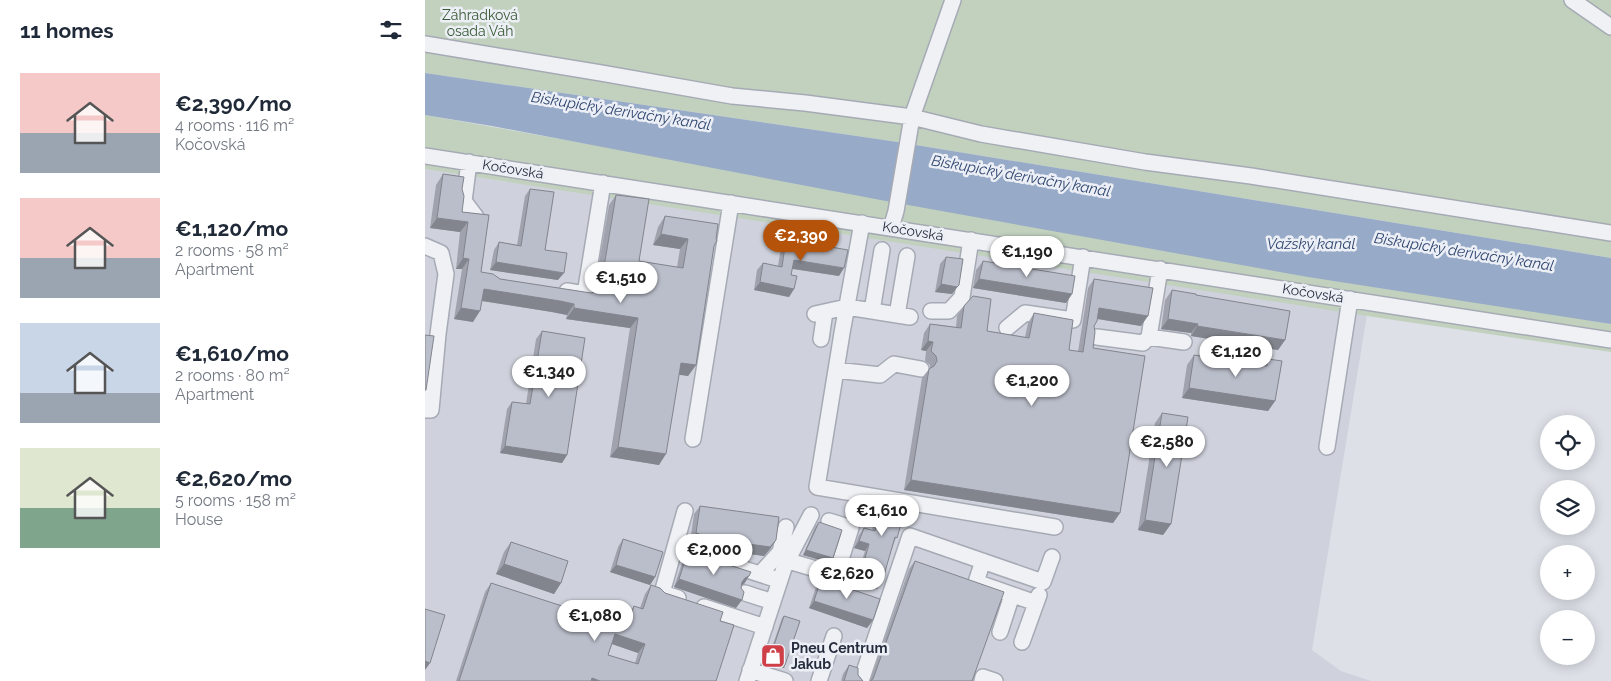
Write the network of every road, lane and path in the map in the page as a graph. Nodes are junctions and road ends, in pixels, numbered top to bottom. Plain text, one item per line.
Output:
1 (953, 0) edge
2 (1572, 0) edge
3 (1611, 27) edge
4 (425, 44) edge
5 (912, 117) junction
6 (425, 156) edge
7 (469, 162) junction
8 (603, 183) junction
9 (731, 203) junction
10 (476, 217) edge
11 (862, 223) junction
12 (891, 228) junction
13 (1611, 233) edge
14 (971, 240) junction
15 (425, 246) edge
16 (882, 250) dead end
17 (907, 256) dead end
18 (1083, 257) junction
19 (1160, 269) junction
20 (549, 288) edge
21 (1350, 299) junction
22 (847, 307) junction
23 (872, 311) junction
24 (931, 311) dead end
25 (1007, 328) dead end
26 (432, 333) edge
27 (1097, 337) edge
28 (1149, 337) junction
29 (821, 339) dead end
30 (1611, 340) edge
31 (1185, 342) dead end
32 (921, 369) dead end
33 (836, 370) junction
34 (425, 410) edge
35 (693, 438) dead end
36 (1327, 447) dead end
37 (685, 511) dead end
38 (811, 515) dead end
39 (829, 522) dead end
40 (786, 526) dead end
41 (1055, 526) dead end
42 (675, 547) junction
43 (903, 557) junction
44 (1052, 558) dead end
45 (787, 559) junction
46 (983, 561) junction
47 (921, 563) edge
48 (1043, 582) junction
49 (745, 593) edge
50 (1012, 595) junction
51 (773, 602) junction
52 (1036, 603) junction
53 (765, 626) junction
54 (1000, 632) dead end
55 (834, 636) dead end
56 (1022, 642) dead end
57 (748, 676) edge
58 (785, 681) edge
59 (819, 681) edge
60 (861, 681) edge
61 (982, 681) edge
62 (995, 681) edge

1 - 5 street
2 - 3 street
4 - 5 street
5 - 12 street
5 - 13 street
6 - 7 street, Kočovská
7 - 8 street, Kočovská
7 - 10 street
8 - 9 street, Kočovská
8 - 20 street
9 - 11 street, Kočovská
9 - 35 street
11 - 12 street, Kočovská
11 - 22 street
12 - 14 street, Kočovská
14 - 18 street, Kočovská
14 - 24 street
15 - 26 street
16 - 23 street
17 - 23 street
18 - 19 street, Kočovská
18 - 25 street
19 - 21 street, Kočovská
19 - 28 street
21 - 30 street, Kočovská
21 - 36 street
22 - 23 street
22 - 29 street
22 - 33 street
26 - 34 street
27 - 28 street
28 - 31 street
32 - 33 street
33 - 41 street
37 - 42 street
38 - 45 street
39 - 45 street
40 - 42 street
42 - 53 street
43 - 46 street
43 - 47 street
43 - 60 street
44 - 48 street
45 - 51 street
46 - 48 street
46 - 50 street
48 - 52 street
49 - 51 street
50 - 52 street
50 - 54 street
51 - 53 street
52 - 56 street
53 - 57 street
55 - 59 street
57 - 58 street
61 - 62 street

